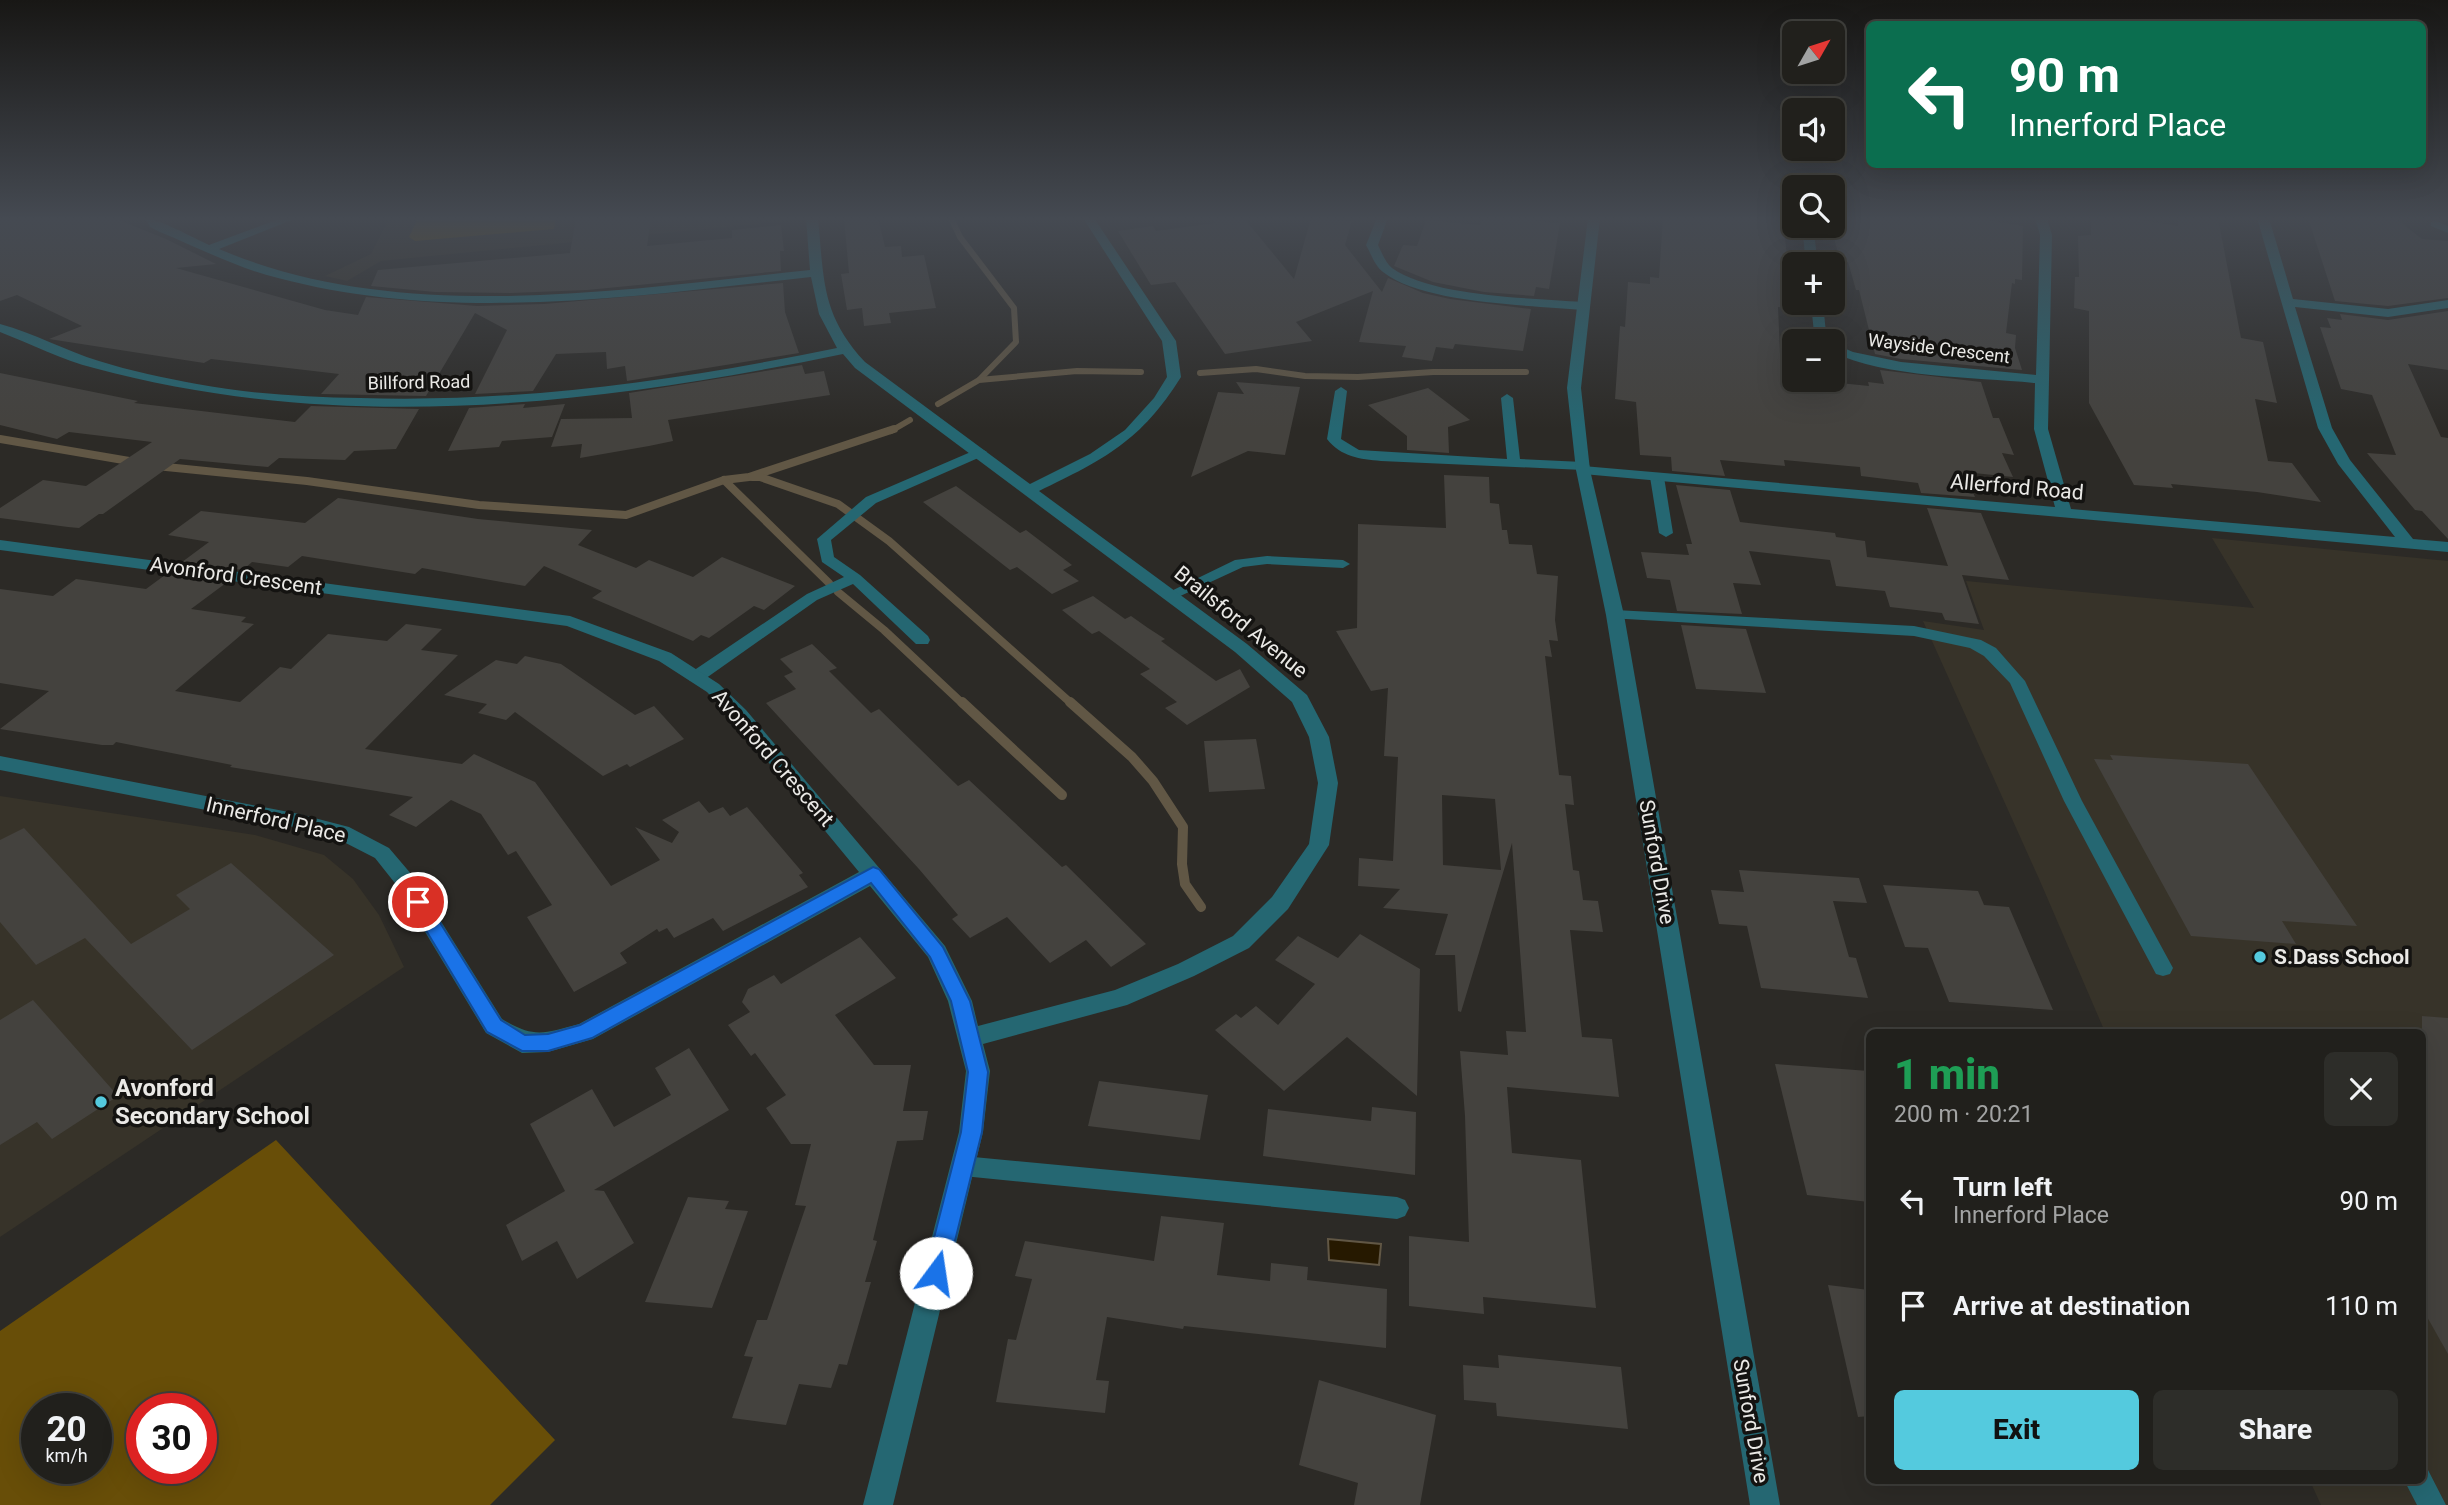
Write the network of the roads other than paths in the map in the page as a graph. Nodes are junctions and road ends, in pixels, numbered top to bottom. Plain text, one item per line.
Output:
1 (342, 288) edge
2 (673, 288) edge
3 (819, 288) edge
4 (1134, 288) edge
5 (1433, 288) edge
6 (1584, 288) edge
7 (2045, 288) edge
8 (2284, 288) edge
9 (2288, 302) junction
10 (2448, 304) edge
11 (1582, 306) junction
12 (0, 328) edge
13 (845, 350) junction
14 (1845, 352) edge
15 (2043, 380) junction
16 (1341, 391) dead end
17 (1507, 398) dead end
18 (980, 452) junction
19 (1514, 463) junction
20 (1583, 468) junction
21 (1657, 477) junction
22 (1031, 489) junction
23 (2064, 512) junction
24 (1666, 533) dead end
25 (2408, 543) junction
26 (0, 545) edge
27 (2448, 547) edge
28 (1343, 564) dead end
29 (855, 578) junction
30 (1171, 595) junction
31 (1615, 615) junction
32 (922, 640) dead end
33 (696, 677) junction
34 (0, 763) edge
35 (873, 874) junction
36 (2162, 968) dead end
37 (969, 1038) junction
38 (963, 1166) junction
39 (1397, 1208) dead end
40 (2420, 1484) edge
41 (878, 1505) edge
42 (1765, 1505) edge
43 (2432, 1505) edge

1 - 2 street
3 - 13 street, Brailsford Avenue
4 - 22 street
5 - 11 street
6 - 11 street, Sunford Drive
7 - 15 street
8 - 9 street
9 - 10 street
9 - 25 street
11 - 20 street, Sunford Drive
12 - 13 street, Billford Road
13 - 18 street, Brailsford Avenue
14 - 15 street, Wayside Crescent
15 - 23 street
16 - 19 lane
17 - 19 lane
18 - 22 street, Brailsford Avenue
18 - 29 lane
19 - 20 lane
20 - 21 street, Allerford Road
20 - 31 street, Sunford Drive
21 - 23 street, Allerford Road
21 - 24 lane
22 - 30 street, Brailsford Avenue
23 - 25 street, Allerford Road
25 - 27 street, Allerford Road
26 - 33 street, Avonford Crescent
28 - 30 lane
29 - 32 lane
29 - 33 lane
30 - 37 street, Brailsford Avenue
31 - 36 lane
31 - 42 street, Sunford Drive
33 - 35 street, Avonford Crescent
34 - 35 street, Innerford Place
35 - 37 street, Avonford Crescent
37 - 38 street, Avonford Crescent
38 - 39 lane
38 - 41 street, Avonford Crescent
40 - 43 lane

